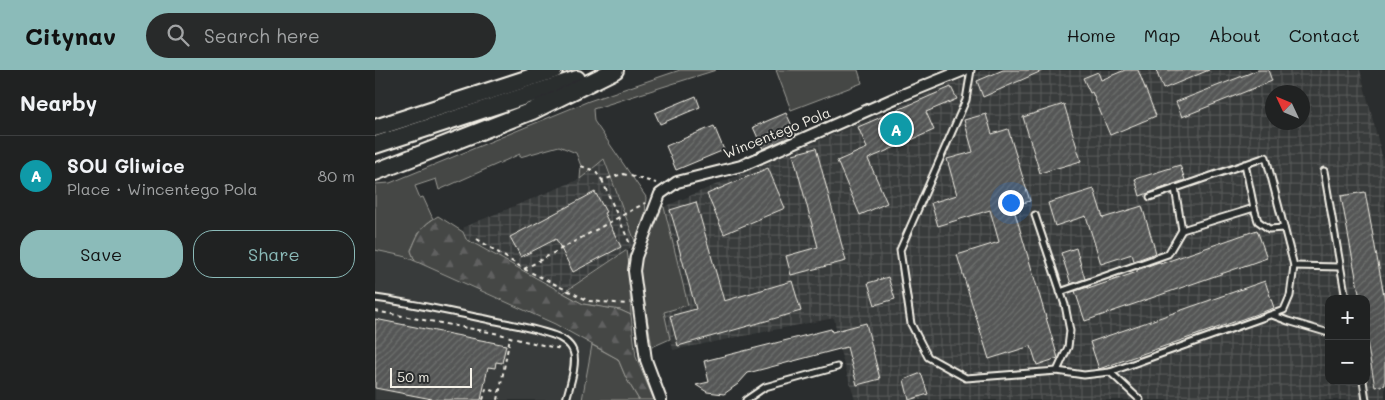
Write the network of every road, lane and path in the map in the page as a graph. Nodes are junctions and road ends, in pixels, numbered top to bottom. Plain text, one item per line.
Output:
1 (554, 70) edge
2 (605, 70) edge
3 (615, 70) edge
4 (964, 70) edge
5 (971, 70) edge
6 (375, 128) edge
7 (375, 145) edge
8 (1245, 164) junction
9 (581, 166) dead end
10 (1324, 171) dead end
11 (375, 172) edge
12 (602, 180) junction
13 (1175, 188) junction
14 (664, 191) junction
15 (1150, 197) dead end
16 (1254, 208) junction
17 (1035, 215) dead end
18 (620, 216) junction
19 (1285, 228) junction
20 (1182, 230) junction
21 (477, 239) dead end
22 (636, 257) junction
23 (1294, 266) junction
24 (1340, 266) junction
25 (524, 269) junction
26 (1061, 292) junction
27 (1345, 295) edge
28 (375, 298) edge
29 (638, 305) junction
30 (375, 310) edge
31 (1271, 314) junction
32 (1325, 332) edge
33 (510, 337) junction
34 (573, 351) junction
35 (837, 367) dead end
36 (1057, 370) junction
37 (1110, 372) junction
38 (1364, 385) edge
39 (499, 392) junction
40 (483, 400) edge
41 (498, 400) edge
42 (566, 400) edge
43 (661, 400) edge
44 (746, 400) edge
45 (1140, 400) edge
46 (1366, 400) edge

1 - 6 main road
2 - 7 main road
3 - 11 main road
4 - 14 street, Wincentego Pola
5 - 36 lane
8 - 13 lane
8 - 16 lane
8 - 19 lane
9 - 12 path
10 - 24 lane
12 - 14 path
12 - 18 path
13 - 15 lane
13 - 20 lane
14 - 18 path
14 - 22 street
16 - 19 lane
16 - 20 lane
17 - 26 lane
18 - 22 path
18 - 25 path
19 - 23 lane
20 - 26 lane
21 - 25 path
22 - 29 street
23 - 24 lane
23 - 31 lane
24 - 27 lane
25 - 29 path
26 - 36 lane
28 - 34 lane
29 - 43 street
30 - 33 path
31 - 32 lane
31 - 37 lane
33 - 34 path
33 - 39 path
34 - 42 lane
35 - 44 lane
36 - 37 lane
37 - 45 lane
38 - 46 lane
39 - 40 path
39 - 41 path

